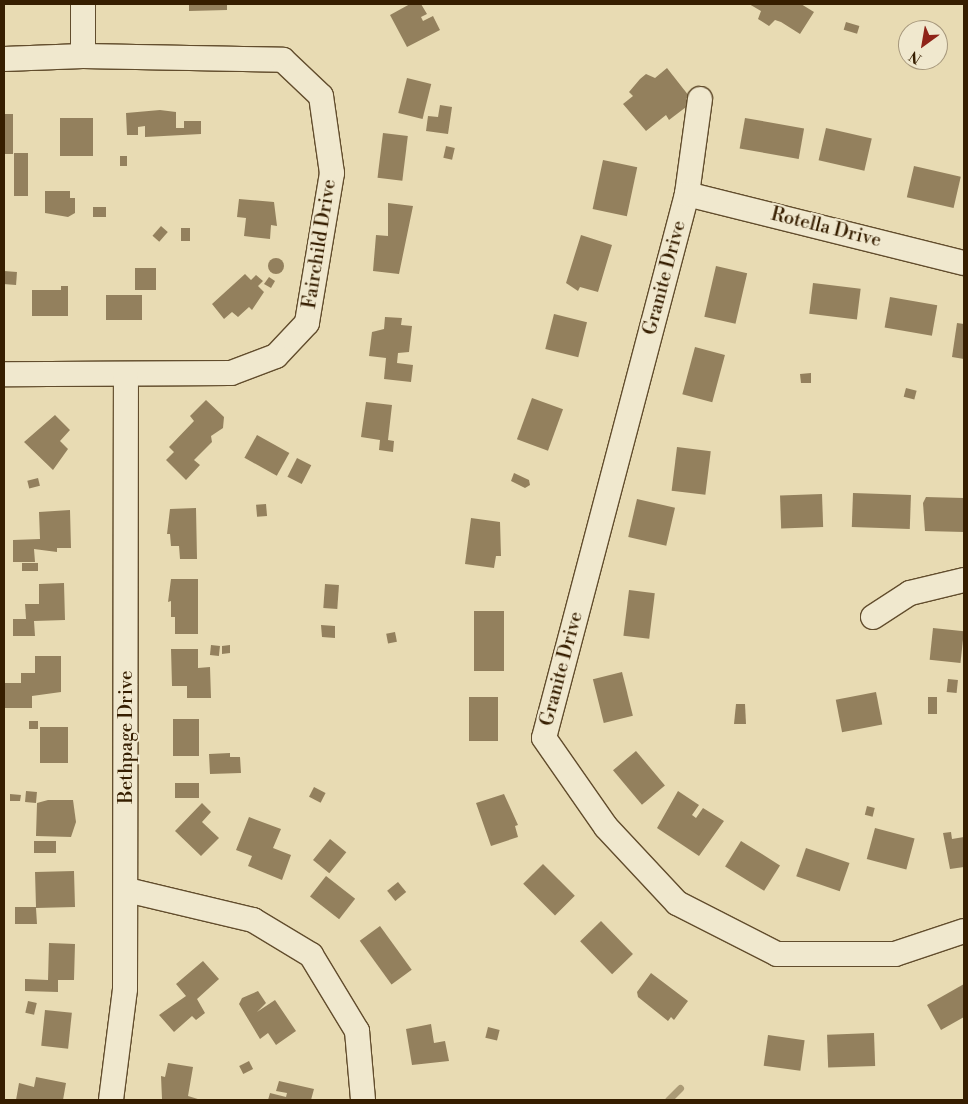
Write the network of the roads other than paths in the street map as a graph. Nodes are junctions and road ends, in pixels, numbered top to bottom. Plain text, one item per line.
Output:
1 (83, 4) edge
2 (83, 56) junction
3 (4, 59) edge
4 (700, 99) dead end
5 (687, 194) junction
6 (964, 263) edge
7 (4, 374) edge
8 (126, 374) junction
9 (964, 580) edge
10 (873, 616) dead end
11 (127, 890) junction
12 (964, 931) edge
13 (111, 1100) edge
14 (363, 1100) edge

1 - 2 street
2 - 3 street, Fairchild Drive
2 - 8 street, Fairchild Drive
4 - 5 street, Granite Drive
5 - 6 street, Rotella Drive
5 - 12 street, Granite Drive
7 - 8 street, Fairchild Drive
8 - 11 street, Bethpage Drive
9 - 10 street
11 - 13 street, Bethpage Drive
11 - 14 street

